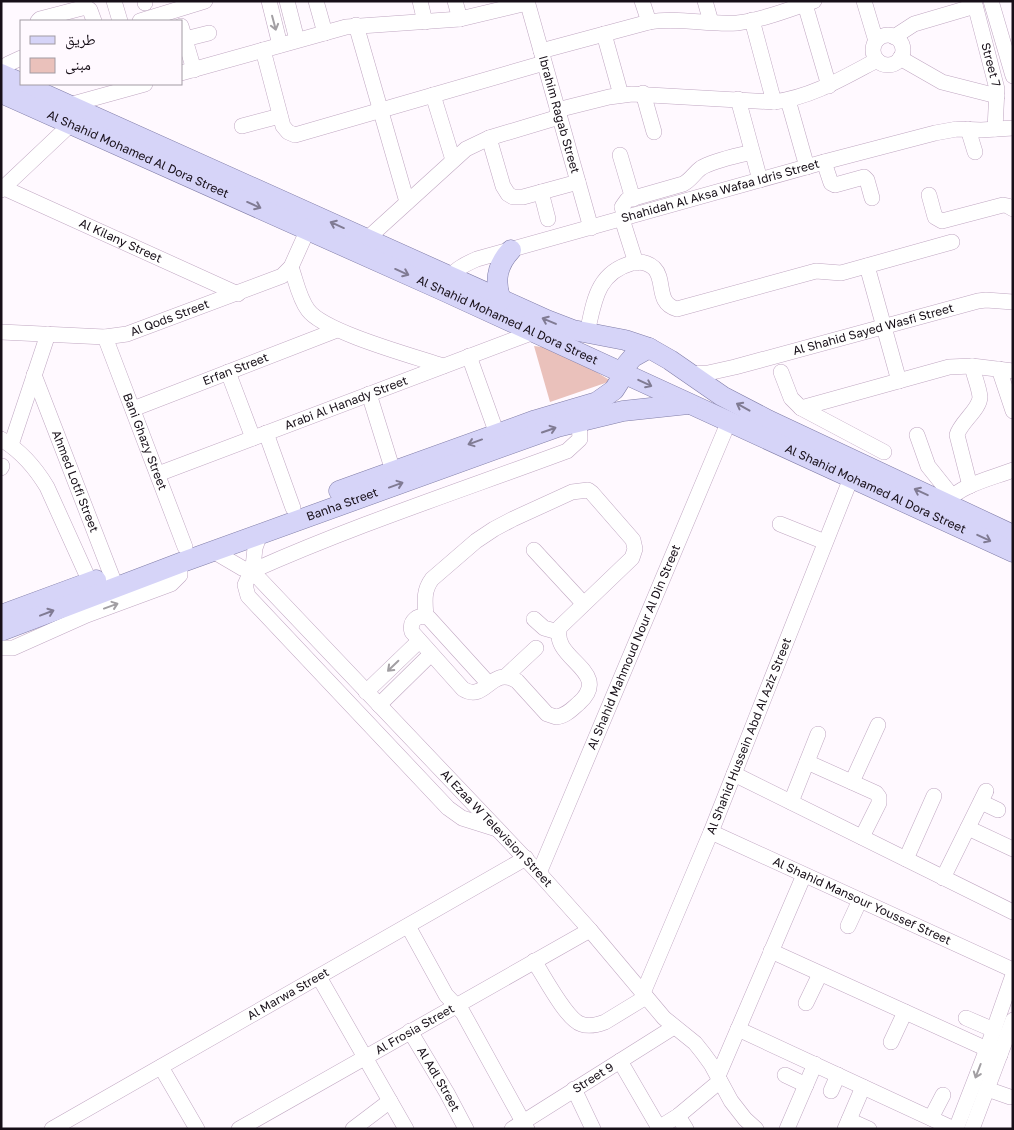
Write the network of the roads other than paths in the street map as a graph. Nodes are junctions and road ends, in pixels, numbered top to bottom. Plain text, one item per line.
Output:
1 (114, 1) edge
2 (205, 1) edge
3 (268, 1) edge
4 (287, 1) edge
5 (316, 1) edge
6 (420, 1) edge
7 (455, 1) edge
8 (642, 1) edge
9 (705, 1) edge
10 (864, 1) edge
11 (991, 1) edge
12 (527, 2) edge
13 (808, 2) edge
14 (974, 4) edge
15 (178, 16) edge
16 (460, 19) junction
17 (39, 20) edge
18 (94, 20) edge
19 (120, 20) edge
20 (148, 20) edge
21 (752, 20) junction
22 (426, 22) junction
23 (648, 22) junction
24 (712, 22) junction
25 (356, 25) junction
26 (325, 32) junction
27 (183, 33) edge
28 (209, 33) dead end
29 (604, 34) junction
30 (894, 37) junction
31 (297, 40) junction
32 (876, 41) junction
33 (280, 45) junction
34 (263, 50) junction
35 (542, 57) junction
36 (20, 58) edge
37 (900, 58) junction
38 (877, 60) junction
39 (1, 72) edge
40 (187, 72) edge
41 (1013, 76) edge
42 (20, 83) edge
43 (24, 85) edge
44 (143, 85) edge
45 (828, 86) junction
46 (1, 93) edge
47 (643, 93) junction
48 (433, 95) junction
49 (621, 95) junction
50 (997, 96) junction
51 (738, 99) junction
52 (781, 101) junction
53 (380, 110) junction
54 (558, 114) junction
55 (70, 115) junction
56 (280, 116) junction
57 (242, 126) dead end
58 (1013, 128) edge
59 (968, 129) junction
60 (995, 129) junction
61 (654, 132) dead end
62 (489, 138) junction
63 (752, 152) junction
64 (975, 152) dead end
65 (620, 155) dead end
66 (453, 160) junction
67 (824, 162) junction
68 (807, 167) junction
69 (760, 180) junction
70 (578, 182) junction
71 (2, 189) edge
72 (541, 192) junction
73 (929, 194) dead end
74 (633, 198) junction
75 (872, 198) dead end
76 (407, 202) junction
77 (1013, 210) edge
78 (624, 218) junction
79 (548, 219) dead end
80 (591, 228) junction
81 (308, 229) junction
82 (368, 238) junction
83 (952, 242) dead end
84 (511, 250) junction
85 (636, 263) junction
86 (867, 266) junction
87 (290, 267) junction
88 (446, 283) junction
89 (1013, 292) edge
90 (238, 294) junction
91 (501, 300) junction
92 (986, 300) junction
93 (1013, 302) edge
94 (884, 326) junction
95 (337, 330) junction
96 (1, 332) edge
97 (534, 332) junction
98 (586, 333) junction
99 (48, 334) junction
100 (105, 337) junction
101 (649, 348) junction
102 (469, 356) junction
103 (443, 366) junction
104 (972, 366) junction
105 (735, 367) junction
106 (1006, 370) edge
107 (228, 372) junction
108 (623, 372) junction
109 (781, 372) dead end
110 (690, 374) junction
111 (34, 375) junction
112 (899, 380) junction
113 (369, 394) junction
114 (722, 396) junction
115 (691, 404) junction
116 (800, 408) junction
117 (133, 409) junction
118 (1013, 411) edge
119 (579, 421) junction
120 (729, 422) junction
121 (764, 428) junction
122 (497, 434) junction
123 (917, 435) dead end
124 (259, 436) junction
125 (6, 442) edge
126 (884, 452) dead end
127 (1013, 470) edge
128 (393, 471) junction
129 (158, 474) junction
130 (851, 478) junction
131 (970, 486) junction
132 (949, 500) junction
133 (293, 508) junction
134 (780, 524) dead end
135 (260, 534) junction
136 (1013, 535) edge
137 (825, 542) junction
138 (534, 550) dead end
139 (213, 551) junction
140 (1013, 552) edge
141 (182, 555) junction
142 (252, 571) junction
143 (113, 581) junction
144 (92, 589) junction
145 (583, 603) junction
146 (1, 615) edge
147 (426, 616) junction
148 (534, 619) dead end
149 (1, 631) edge
150 (558, 632) junction
151 (419, 640) junction
152 (1, 648) edge
153 (536, 648) dead end
154 (431, 654) junction
155 (506, 676) junction
156 (489, 684) junction
157 (366, 692) junction
158 (379, 705) junction
159 (878, 725) dead end
160 (818, 734) dead end
161 (808, 762) junction
162 (734, 774) junction
163 (852, 782) junction
164 (934, 796) dead end
165 (791, 802) junction
166 (998, 810) dead end
167 (968, 828) junction
168 (498, 829) junction
169 (711, 832) junction
170 (862, 837) junction
171 (1013, 849) edge
172 (526, 858) junction
173 (906, 859) junction
174 (540, 873) junction
175 (804, 875) junction
176 (944, 878) junction
177 (860, 900) junction
178 (1013, 912) edge
179 (408, 926) junction
180 (848, 926) dead end
181 (590, 930) junction
182 (771, 952) junction
183 (534, 961) junction
184 (1013, 970) edge
185 (820, 974) junction
186 (1013, 975) edge
187 (319, 977) junction
188 (644, 995) junction
189 (806, 1003) dead end
190 (455, 1005) junction
191 (905, 1012) junction
192 (966, 1018) dead end
193 (1013, 1020) edge
194 (674, 1027) junction
195 (738, 1029) junction
196 (410, 1031) junction
197 (1004, 1034) edge
198 (891, 1042) dead end
199 (993, 1052) junction
200 (365, 1056) junction
201 (620, 1061) junction
202 (815, 1064) junction
203 (160, 1067) junction
204 (838, 1075) junction
205 (785, 1076) dead end
206 (719, 1079) junction
207 (806, 1085) junction
208 (863, 1087) junction
209 (574, 1089) junction
210 (987, 1089) junction
211 (832, 1092) dead end
212 (943, 1095) dead end
213 (1010, 1097) dead end
214 (390, 1100) junction
215 (678, 1116) junction
216 (933, 1122) edge
217 (847, 1124) edge
218 (521, 1126) edge
219 (658, 1128) edge
220 (52, 1129) edge
221 (197, 1129) edge
222 (240, 1129) edge
223 (353, 1129) edge
224 (406, 1129) edge
225 (466, 1129) edge
226 (593, 1129) edge
227 (686, 1129) edge
228 (756, 1129) edge
229 (787, 1129) edge
230 (869, 1129) edge
231 (955, 1129) edge
232 (972, 1129) edge

1 - 19 street
2 - 15 street
3 -> 33 street
4 - 31 street
5 - 26 street
6 - 22 street
7 - 16 street
8 - 23 street
9 - 24 street
10 - 32 street
11 - 41 street
12 - 16 street
12 - 35 street, Ibrahim Ragab Street
13 - 21 street
13 - 45 street
14 - 30 street
14 - 50 street, Street 7
15 - 20 street
16 - 22 street
17 - 18 street
21 - 24 street
21 - 52 street
22 - 25 street
23 - 24 street
23 - 29 street
25 - 26 street
25 - 53 street
26 - 31 street
27 - 28 street
27 - 40 street
29 - 35 street
29 - 49 street
30 - 32 street
30 - 37 street
31 - 33 street
32 - 38 street
33 - 34 street
34 - 40 street
34 - 56 street
35 - 48 street
35 - 54 street, Ibrahim Ragab Street
36 - 39 street
37 - 38 street
37 - 50 street
38 - 45 street
39 - 42 main road, Al Shahid Mohamed Al Dora Street
43 - 55 main road, Al Shahid Mohamed Al Dora Street
44 - 55 street
45 - 52 street
46 - 55 main road, Al Shahid Mohamed Al Dora Street
47 - 49 street
47 - 51 street
47 - 61 street
48 - 53 street
48 - 66 street
49 - 54 street
50 - 60 street, Street 7
51 - 52 street
51 - 63 street
52 - 68 street
53 - 56 street
53 - 76 street
54 - 62 street
54 - 70 street, Ibrahim Ragab Street
55 - 71 street
55 -> 81 main road, Al Shahid Mohamed Al Dora Street
82 -> 55 main road, Al Shahid Mohamed Al Dora Street
56 - 57 street
58 - 60 street, Shahidah Al Aksa Wafaa Idris Street
59 - 60 street, Shahidah Al Aksa Wafaa Idris Street
59 - 64 street
59 - 67 street, Shahidah Al Aksa Wafaa Idris Street
62 - 66 street
62 - 72 street
63 - 69 street
63 - 74 street
65 - 74 street
66 - 76 street
67 - 68 street, Shahidah Al Aksa Wafaa Idris Street
67 - 75 street
68 - 69 street, Shahidah Al Aksa Wafaa Idris Street
69 - 78 street, Shahidah Al Aksa Wafaa Idris Street
70 - 72 street
70 - 80 street, Ibrahim Ragab Street
71 - 90 street, Al Kilany Street
72 - 79 street
73 - 77 street
74 - 78 street
76 - 82 street
78 - 80 street, Shahidah Al Aksa Wafaa Idris Street
78 - 85 street
80 - 84 street, Shahidah Al Aksa Wafaa Idris Street
81 - 87 street, Al Qods Street
81 -> 88 main road, Al Shahid Mohamed Al Dora Street
82 - 88 main road, Al Shahid Mohamed Al Dora Street
83 - 86 street
84 - 88 street, Shahidah Al Aksa Wafaa Idris Street
84 - 91 main road
85 - 86 street
85 - 98 street
86 - 94 street
87 - 90 street, Al Qods Street
87 - 95 street
88 - 91 main road, Al Shahid Mohamed Al Dora Street
88 - 97 main road, Al Shahid Mohamed Al Dora Street
89 - 92 street
90 - 100 street, Al Qods Street
98 -> 91 main road, Al Shahid Mohamed Al Dora Street
92 - 93 street, Al Shahid Sayed Wasfi Street
92 - 94 street, Al Shahid Sayed Wasfi Street
94 - 105 street, Al Shahid Sayed Wasfi Street
94 - 112 street
95 - 103 street
95 - 107 street, Erfan Street
96 - 99 street, Al Qods Street
97 - 102 street, Arabi Al Hanady Street
97 - 108 main road, Al Shahid Mohamed Al Dora Street
98 - 101 main road, Al Shahid Mohamed Al Dora Street
99 - 100 street, Al Qods Street
99 - 111 street
100 - 117 street, Bani Ghazy Street
101 - 108 main road, Banha Street
101 - 110 main road, Al Shahid Mohamed Al Dora Street
102 - 103 street, Arabi Al Hanady Street
102 - 122 street
103 - 113 street, Arabi Al Hanady Street
104 - 106 street
104 - 112 street
104 - 131 street
105 - 110 street, Al Shahid Sayed Wasfi Street
105 - 114 street
106 - 118 street
107 - 117 street, Erfan Street
107 - 124 street
108 -> 115 main road, Al Shahid Mohamed Al Dora Street
108 - 122 main road, Banha Street
109 - 116 street
110 - 114 main road, Al Shahid Mohamed Al Dora Street
111 - 125 street
111 - 143 street, Ahmed Lotfi Street
112 - 116 street
113 - 124 street, Arabi Al Hanady Street
113 - 128 street
121 -> 114 main road, Al Shahid Mohamed Al Dora Street
115 - 119 main road, Banha Street
115 - 120 main road, Al Shahid Mohamed Al Dora Street
116 - 126 street
117 - 129 street, Bani Ghazy Street
135 -> 119 main road, Banha Street
119 - 142 street
120 - 121 main road, Al Shahid Mohamed Al Dora Street
120 - 174 street, Al Shahid Mahmoud Nour Al Din Street
121 - 130 main road, Al Shahid Mohamed Al Dora Street
132 -> 121 main road, Al Shahid Mohamed Al Dora Street
122 -> 128 main road, Banha Street
123 - 132 street
124 - 129 street, Arabi Al Hanady Street
124 - 133 street
125 - 144 street
127 - 131 street
128 - 133 main road, Banha Street
129 - 141 street, Bani Ghazy Street
130 - 137 street, Al Shahid Hussein Abd Al Aziz Street
130 -> 140 main road, Al Shahid Mohamed Al Dora Street
131 - 132 street
132 - 136 main road, Al Shahid Mohamed Al Dora Street
133 - 141 main road, Banha Street
134 - 137 street
135 - 139 main road, Banha Street
135 - 142 street
137 - 162 street, Al Shahid Hussein Abd Al Aziz Street
138 - 145 street
139 - 141 main road, Banha Street
139 - 142 street, Al Ezaa W Television Street
141 - 143 main road, Banha Street
152 -> 141 street
142 - 157 street, Al Ezaa W Television Street
142 - 168 street
143 - 144 main road, Banha Street
144 - 146 main road, Banha Street
149 -> 144 main road, Banha Street
145 - 147 street
145 - 150 street
147 - 151 street
147 - 156 street
148 - 150 street
150 - 155 street
151 - 154 street
151 -> 157 street
153 - 155 street
154 - 156 street
154 - 158 street
155 - 156 street
157 - 158 street, Al Ezaa W Television Street
158 - 168 street, Al Ezaa W Television Street
159 - 163 street
160 - 161 street
161 - 163 street
161 - 165 street
162 - 165 street
162 - 169 street, Al Shahid Hussein Abd Al Aziz Street
163 - 170 street
164 - 173 street
165 - 170 street
166 - 167 street
167 - 171 street
167 - 176 street
168 - 172 street, Al Ezaa W Television Street
169 - 175 street, Al Shahid Mansour Youssef Street
169 - 188 street, Al Shahid Hussein Abd Al Aziz Street
170 - 173 street
172 - 174 street, Al Ezaa W Television Street
172 - 179 street, Al Marwa Street
173 - 176 street
174 - 181 street, Al Ezaa W Television Street
175 - 177 street, Al Shahid Mansour Youssef Street
175 - 182 street
176 - 178 street
177 - 180 street
177 - 184 street, Al Shahid Mansour Youssef Street
179 - 187 street, Al Marwa Street
179 - 190 street
181 - 183 street, Al Frosia Street
181 - 188 street, Al Ezaa W Television Street
182 - 185 street
182 - 195 street
183 - 188 street
183 - 190 street, Al Frosia Street
185 - 189 street
185 - 191 street
186 - 197 street
187 - 200 street
187 - 203 street, Al Marwa Street
188 - 194 street, Al Ezaa W Television Street
190 - 196 street, Al Frosia Street
190 - 218 street
191 - 198 street
191 - 199 street
192 - 197 street
193 - 197 street
194 - 201 street, Street 9
194 - 206 street, Al Ezaa W Television Street
195 - 202 street
195 - 206 street
196 - 200 street, Al Frosia Street
196 - 225 street, Al Adl Street
197 - 199 street
199 - 210 street
199 -> 231 street
200 - 214 street
200 - 222 street, Al Frosia Street
201 - 209 street, Street 9
201 - 219 street
202 - 204 street
202 - 207 street
203 - 220 street, Al Marwa Street
203 - 221 street
204 - 208 street
204 - 211 street
205 - 207 street
206 - 215 street
206 - 228 street, Al Ezaa W Television Street
207 - 229 street
208 - 216 street
208 - 217 street
209 - 218 street, Street 9
209 - 226 street
210 - 213 street
210 - 232 street
212 - 216 street
214 - 223 street
214 - 224 street
215 - 219 street
215 - 227 street
216 - 231 street
217 - 230 street

